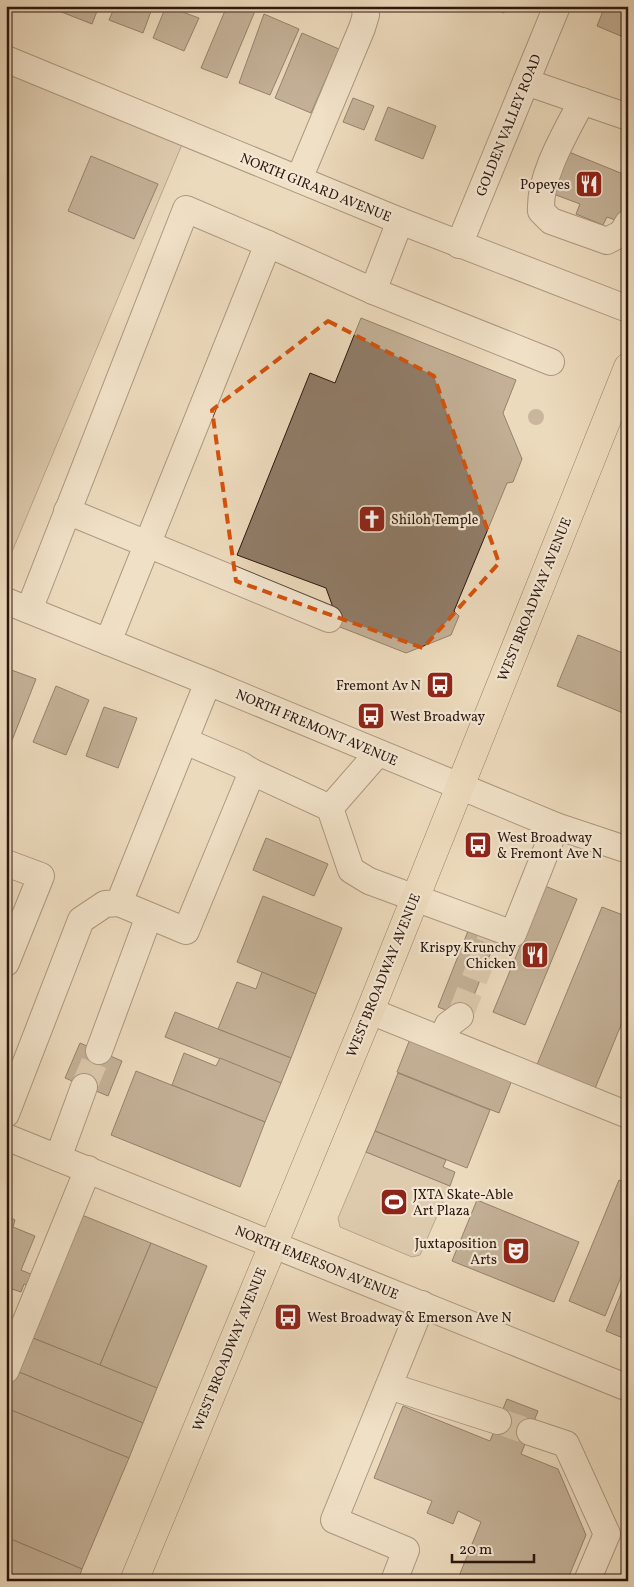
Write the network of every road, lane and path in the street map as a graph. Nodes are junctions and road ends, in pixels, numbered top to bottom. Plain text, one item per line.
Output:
1 (364, 6) edge
2 (557, 6) edge
3 (6, 60) edge
4 (526, 82) junction
5 (582, 101) junction
6 (628, 117) edge
7 (300, 180) junction
8 (400, 221) junction
9 (628, 223) edge
10 (268, 244) junction
11 (459, 245) junction
12 (373, 291) junction
13 (628, 310) edge
14 (551, 362) dead end
15 (628, 367) edge
16 (67, 511) junction
17 (149, 543) junction
18 (18, 606) edge
19 (329, 619) dead end
20 (108, 642) junction
21 (208, 682) junction
22 (185, 741) junction
23 (378, 753) junction
24 (252, 772) junction
25 (459, 786) junction
26 (330, 808) junction
27 (556, 826) junction
28 (628, 850) edge
29 (6, 863) edge
30 (414, 898) junction
31 (119, 903) junction
32 (149, 916) junction
33 (6, 964) edge
34 (370, 1011) junction
35 (99, 1051) tunnel mouth
36 (84, 1087) tunnel mouth
37 (6, 1114) edge
38 (628, 1115) edge
39 (6, 1137) edge
40 (58, 1158) junction
41 (88, 1170) junction
42 (272, 1244) junction
43 (422, 1304) junction
44 (6, 1370) edge
45 (389, 1386) junction
46 (628, 1388) edge
47 (498, 1422) tunnel mouth
48 (530, 1432) tunnel mouth
49 (134, 1581) edge
50 (394, 1581) edge
51 (587, 1581) edge

1 - 7 street
2 - 4 street, GOLDEN VALLEY ROAD
3 - 7 street, NORTH GIRARD AVENUE
4 - 5 street
4 - 11 street, GOLDEN VALLEY ROAD
5 - 6 street
5 - 9 street
7 - 8 street, NORTH GIRARD AVENUE
8 - 11 street, NORTH GIRARD AVENUE
8 - 12 street
10 - 12 street
10 - 16 street
10 - 17 street
11 - 13 street, NORTH GIRARD AVENUE
12 - 14 street
15 - 25 main road, WEST BROADWAY AVENUE
16 - 17 street
16 - 18 street
17 - 19 street
17 - 20 street
18 - 20 street, NORTH FREMONT AVENUE
20 - 21 street, NORTH FREMONT AVENUE
21 - 22 street
21 - 23 street, NORTH FREMONT AVENUE
22 - 24 street
22 - 31 street
23 - 25 street, NORTH FREMONT AVENUE
23 - 26 street
24 - 26 street
24 - 32 street
25 - 27 street, NORTH FREMONT AVENUE
25 - 30 main road, WEST BROADWAY AVENUE
26 - 30 street
27 - 28 street, NORTH FREMONT AVENUE
27 - 30 street
29 - 33 street
30 - 34 main road, WEST BROADWAY AVENUE
31 - 32 street
31 - 37 street
32 - 35 street
34 - 38 street
34 - 42 main road, WEST BROADWAY AVENUE
36 - 40 street
39 - 40 street, NORTH EMERSON AVENUE
40 - 41 street, NORTH EMERSON AVENUE
41 - 42 street, NORTH EMERSON AVENUE
41 - 44 street
42 - 43 street, NORTH EMERSON AVENUE
42 - 49 main road, WEST BROADWAY AVENUE
43 - 45 street
43 - 46 street, NORTH EMERSON AVENUE
45 - 47 street
45 - 50 street
48 - 51 street

